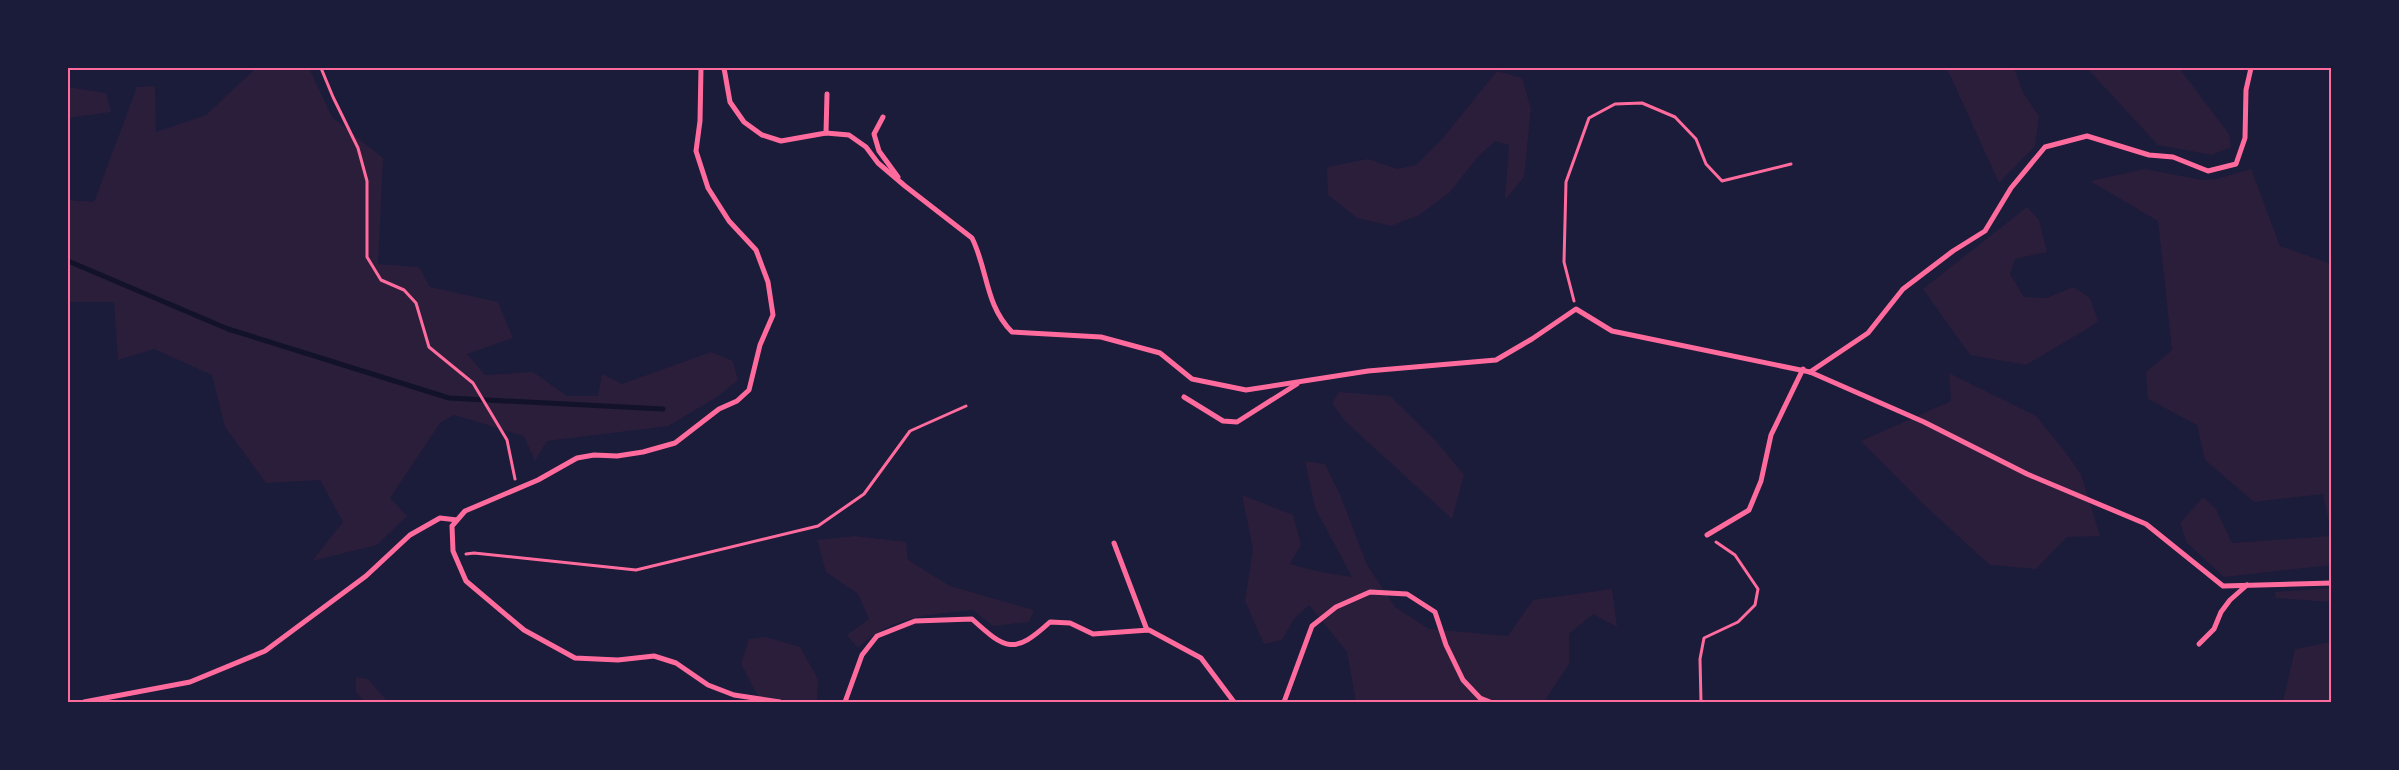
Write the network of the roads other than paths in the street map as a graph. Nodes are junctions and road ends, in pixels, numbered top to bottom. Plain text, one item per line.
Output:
1 (701, 68) edge
2 (724, 68) edge
3 (2251, 68) edge
4 (827, 94) dead end
5 (883, 117) dead end
6 (826, 133) junction
7 (905, 186) junction
8 (1803, 369) junction
9 (1810, 372) junction
10 (1299, 382) junction
11 (1184, 397) dead end
12 (456, 520) junction
13 (1707, 536) road end
14 (1114, 544) dead end
15 (2332, 583) edge
16 (2247, 585) junction
17 (1146, 630) junction
18 (2199, 644) dead end
19 (84, 702) edge
20 (780, 702) edge
21 (845, 702) edge
22 (1234, 702) edge
23 (1284, 702) edge
24 (1490, 702) edge

1 - 12 street
2 - 6 street
3 - 9 street
4 - 6 street
5 - 7 street
6 - 7 street
7 - 10 street
8 - 9 street
8 - 10 street
8 - 13 street
9 - 16 street
10 - 11 street
12 - 19 street
12 - 20 street
14 - 17 street
15 - 16 street
16 - 18 street
17 - 21 street
17 - 22 street
23 - 24 street

